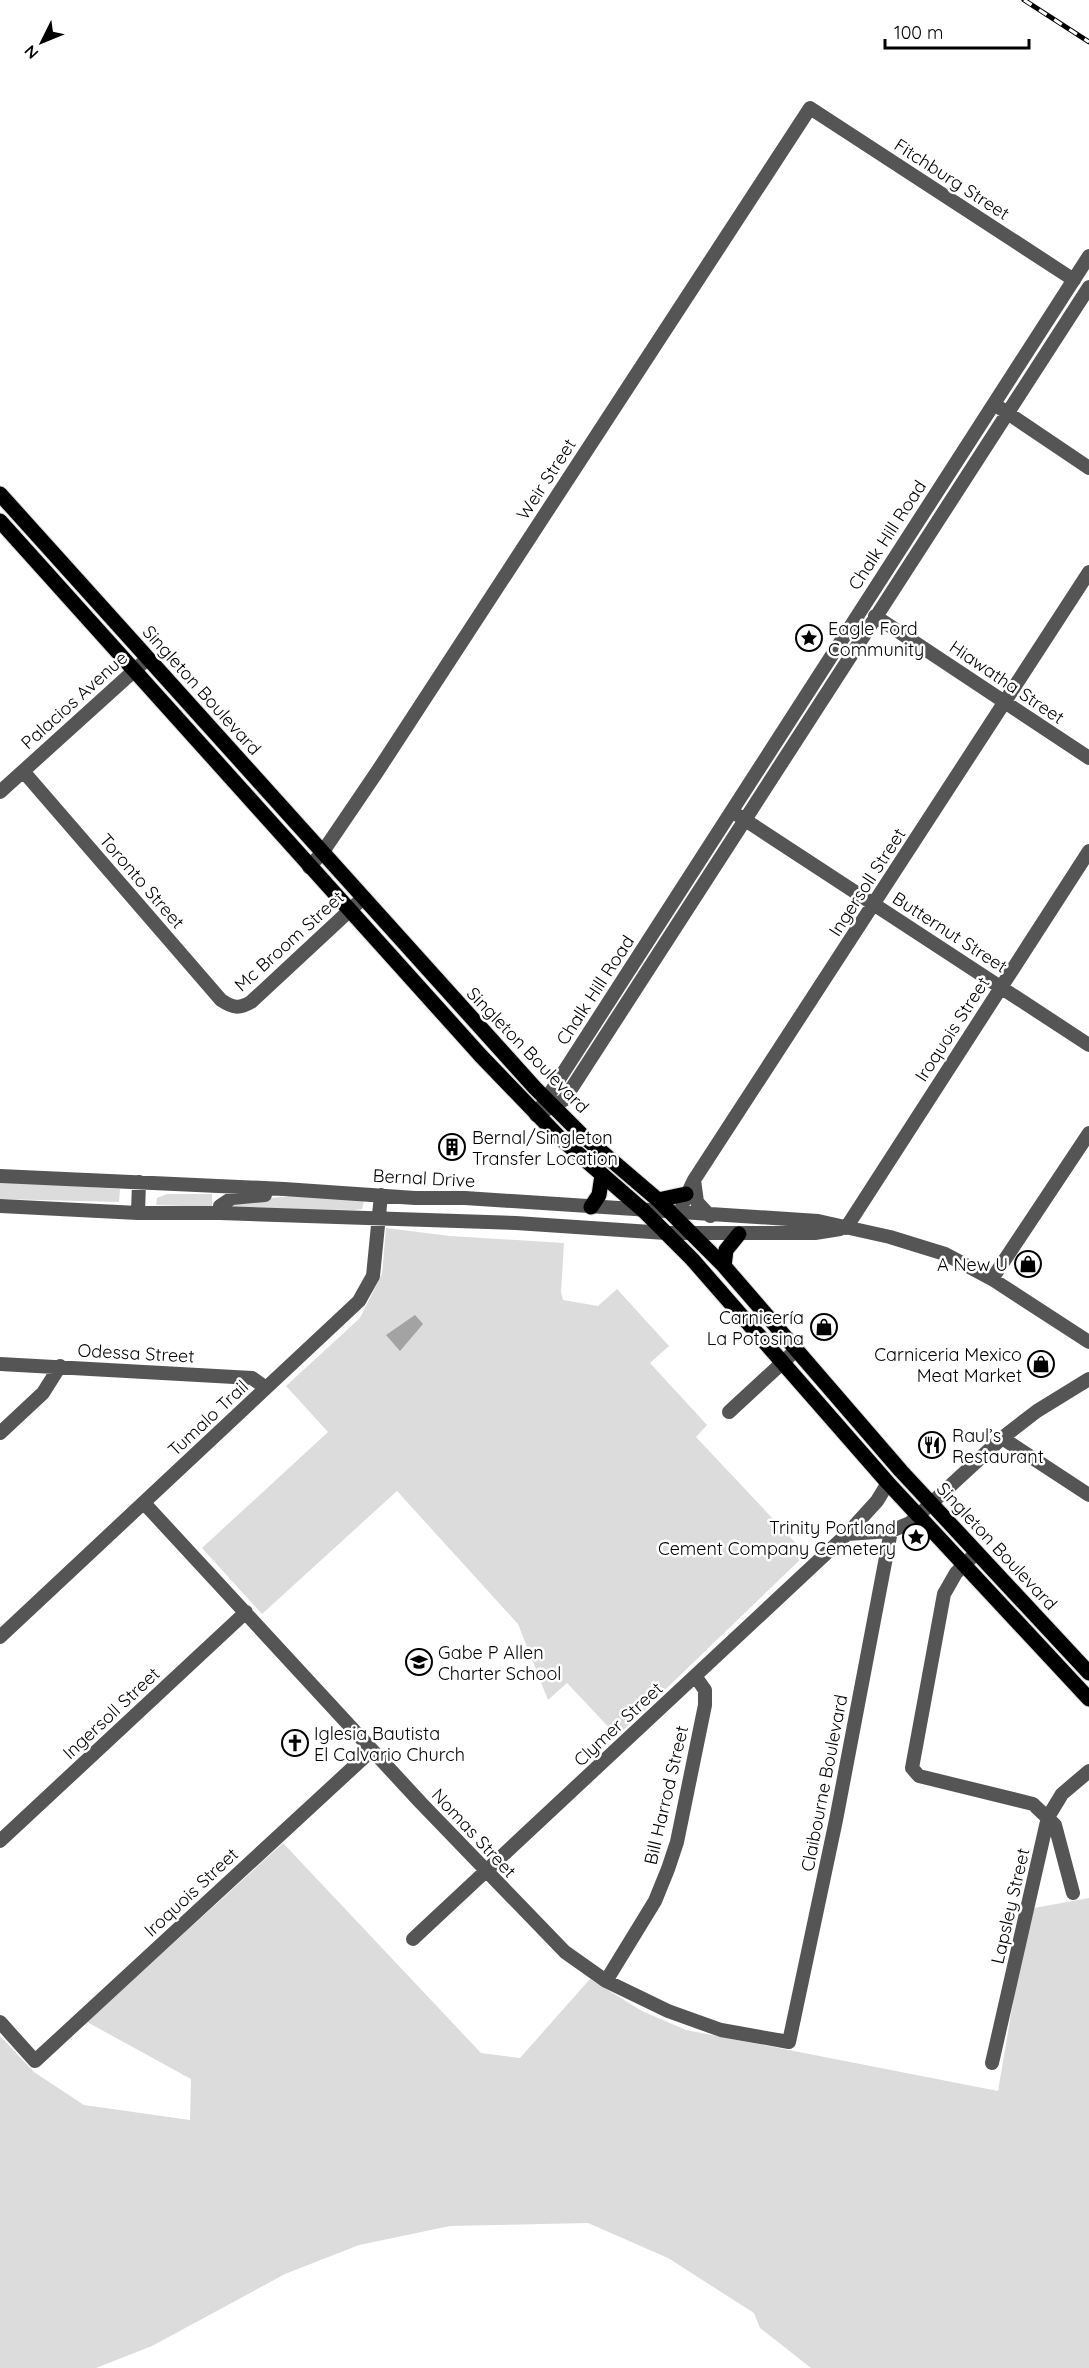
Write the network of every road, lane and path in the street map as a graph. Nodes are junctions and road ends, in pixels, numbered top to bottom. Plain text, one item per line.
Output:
1 (810, 108) joint
2 (1089, 256) edge
3 (1074, 280) junction
4 (1089, 287) edge
5 (993, 403) junction
6 (1008, 413) junction
7 (1089, 468) edge
8 (0, 494) edge
9 (933, 497) junction
10 (947, 506) junction
11 (0, 521) edge
12 (1089, 572) edge
13 (94, 599) junction
14 (80, 611) junction
15 (875, 616) junction
16 (837, 646) junction
17 (850, 655) junction
18 (147, 659) junction
19 (133, 670) junction
20 (819, 674) junction
21 (832, 683) junction
22 (1005, 702) junction
23 (1089, 758) edge
24 (23, 771) junction
25 (0, 792) edge
26 (732, 811) junction
27 (746, 820) junction
28 (1089, 851) edge
29 (322, 853) junction
30 (309, 867) junction
31 (363, 898) junction
32 (874, 904) junction
33 (349, 911) junction
34 (1001, 987) junction
35 (237, 1008) joint
36 (1089, 1045) edge
37 (550, 1103) junction
38 (536, 1114) junction
39 (1089, 1133) edge
40 (602, 1175) junction
41 (0, 1176) edge
42 (694, 1180) junction
43 (139, 1182) junction
44 (284, 1188) junction
45 (686, 1194) junction
46 (381, 1195) junction
47 (658, 1200) junction
48 (0, 1206) edge
49 (591, 1207) junction
50 (644, 1211) junction
51 (138, 1213) junction
52 (220, 1213) junction
53 (675, 1213) junction
54 (710, 1216) junction
55 (378, 1220) junction
56 (846, 1228) junction
57 (666, 1233) junction
58 (692, 1234) junction
59 (739, 1234) junction
60 (724, 1266) junction
61 (992, 1280) junction
62 (1089, 1342) edge
63 (795, 1351) junction
64 (781, 1363) junction
65 (0, 1364) edge
66 (60, 1366) junction
67 (1089, 1379) edge
68 (266, 1388) junction
69 (729, 1412) dead end
70 (0, 1433) edge
71 (1002, 1438) junction
72 (888, 1484) junction
73 (1089, 1495) edge
74 (144, 1503) junction
75 (932, 1504) junction
76 (918, 1516) junction
77 (891, 1531) junction
78 (847, 1534) junction
79 (977, 1552) junction
80 (963, 1564) junction
81 (246, 1612) junction
82 (0, 1637) edge
83 (1089, 1673) edge
84 (695, 1676) junction
85 (1089, 1699) edge
86 (372, 1750) junction
87 (1089, 1771) edge
88 (1048, 1816) junction
89 (0, 1841) edge
90 (486, 1871) junction
91 (1073, 1893) dead end
92 (413, 1939) dead end
93 (606, 1981) junction
94 (0, 2022) edge
95 (789, 2042) joint
96 (992, 2063) dead end

1 - 3 street, Fitchburg Street
1 - 29 street, Weir Street
2 - 3 street, Chalk Hill Road
3 - 5 street, Chalk Hill Road
4 - 6 street, Chalk Hill Road
5 - 6 street
5 - 9 street, Chalk Hill Road
6 - 7 street
6 - 10 street, Chalk Hill Road
8 - 13 main road, Singleton Boulevard
9 - 10 street
9 - 16 street, Chalk Hill Road
10 - 15 street, Chalk Hill Road
11 - 14 main road, Singleton Boulevard
12 - 22 street, Ingersoll Street
13 - 14 main road
13 - 18 main road, Singleton Boulevard
14 - 19 main road, Singleton Boulevard
15 - 17 street, Chalk Hill Road
15 - 22 street, Hiawatha Street
16 - 17 street
16 - 20 street, Chalk Hill Road
17 - 21 street, Chalk Hill Road
18 - 19 street, Palacios Avenue
18 - 29 main road, Singleton Boulevard
19 - 24 street, Palacios Avenue
19 - 30 main road, Singleton Boulevard
20 - 21 street
20 - 26 street, Chalk Hill Road
21 - 27 street, Chalk Hill Road
22 - 23 street, Hiawatha Street
22 - 32 street, Ingersoll Street
24 - 25 street, Palacios Avenue
24 - 35 street, Toronto Street
26 - 27 street, Butternut Street
26 - 37 street, Chalk Hill Road
27 - 32 street, Butternut Street
27 - 37 street, Chalk Hill Road
28 - 34 street, Iroquois Street
29 - 30 street, Weir Street
29 - 31 main road, Singleton Boulevard
30 - 33 main road, Singleton Boulevard
31 - 33 street, Mc Broom Street
31 - 37 main road, Singleton Boulevard
32 - 34 street, Butternut Street
32 - 42 street, Ingersoll Street
33 - 35 street, Mc Broom Street
33 - 38 main road, Singleton Boulevard
34 - 36 street, Butternut Street
34 - 56 street, Iroquois Street
37 - 38 street, Chalk Hill Road
37 - 47 main road, Singleton Boulevard
38 - 40 main road, Singleton Boulevard
39 - 61 street
40 - 49 main road
40 - 50 main road, Singleton Boulevard
41 - 43 street, Bernal Drive
42 - 45 street, Ingersoll Street
42 - 54 street
43 - 44 street, Bernal Drive
43 - 51 street
44 - 46 street, Bernal Drive
44 - 52 street
45 - 47 main road
45 - 53 street, Ingersoll Street
46 - 49 street, Bernal Drive
46 - 55 street, Tumalo Trail
47 - 53 main road, Singleton Boulevard
48 - 51 street, Bernal Drive
49 - 50 street, Bernal Drive
50 - 53 street, Bernal Drive
50 - 57 main road, Singleton Boulevard
51 - 52 street, Bernal Drive
52 - 55 street, Bernal Drive
53 - 54 street, Bernal Drive
53 - 58 main road, Singleton Boulevard
54 - 56 street, Bernal Drive
55 - 57 street, Bernal Drive
55 - 68 street, Tumalo Trail
56 - 59 street, Bernal Drive
56 - 61 street, Bernal Drive
57 - 58 street, Bernal Drive
57 - 64 main road, Singleton Boulevard
58 - 59 street, Bernal Drive
58 - 60 main road, Singleton Boulevard
59 - 60 main road
60 - 63 main road, Singleton Boulevard
61 - 62 street, Bernal Drive
63 - 64 street
63 - 75 main road, Singleton Boulevard
64 - 69 street
64 - 72 main road, Singleton Boulevard
65 - 66 street, Odessa Street
66 - 68 street, Odessa Street
66 - 70 street
67 - 71 street
68 - 74 street, Tumalo Trail
71 - 73 street
71 - 75 street
72 - 76 main road, Singleton Boulevard
72 - 78 street, Clymer Street
74 - 81 street, Nomas Street
74 - 82 street, Tumalo Trail
75 - 76 street
75 - 79 main road, Singleton Boulevard
76 - 77 street
76 - 80 main road, Singleton Boulevard
77 - 78 street
77 - 95 street, Claibourne Boulevard
78 - 84 street, Clymer Street
79 - 80 street
79 - 83 main road, Singleton Boulevard
80 - 85 main road, Singleton Boulevard
80 - 88 street
81 - 86 street, Nomas Street
81 - 89 street, Ingersoll Street
84 - 90 street, Clymer Street
84 - 93 street, Bill Harrod Street
86 - 90 street, Nomas Street
86 - 94 street, Iroquois Street
87 - 88 street, Lapsley Street
88 - 91 street
88 - 96 street, Lapsley Street
90 - 92 street, Clymer Street
90 - 93 street, Nomas Street
93 - 95 street, Nomas Street

